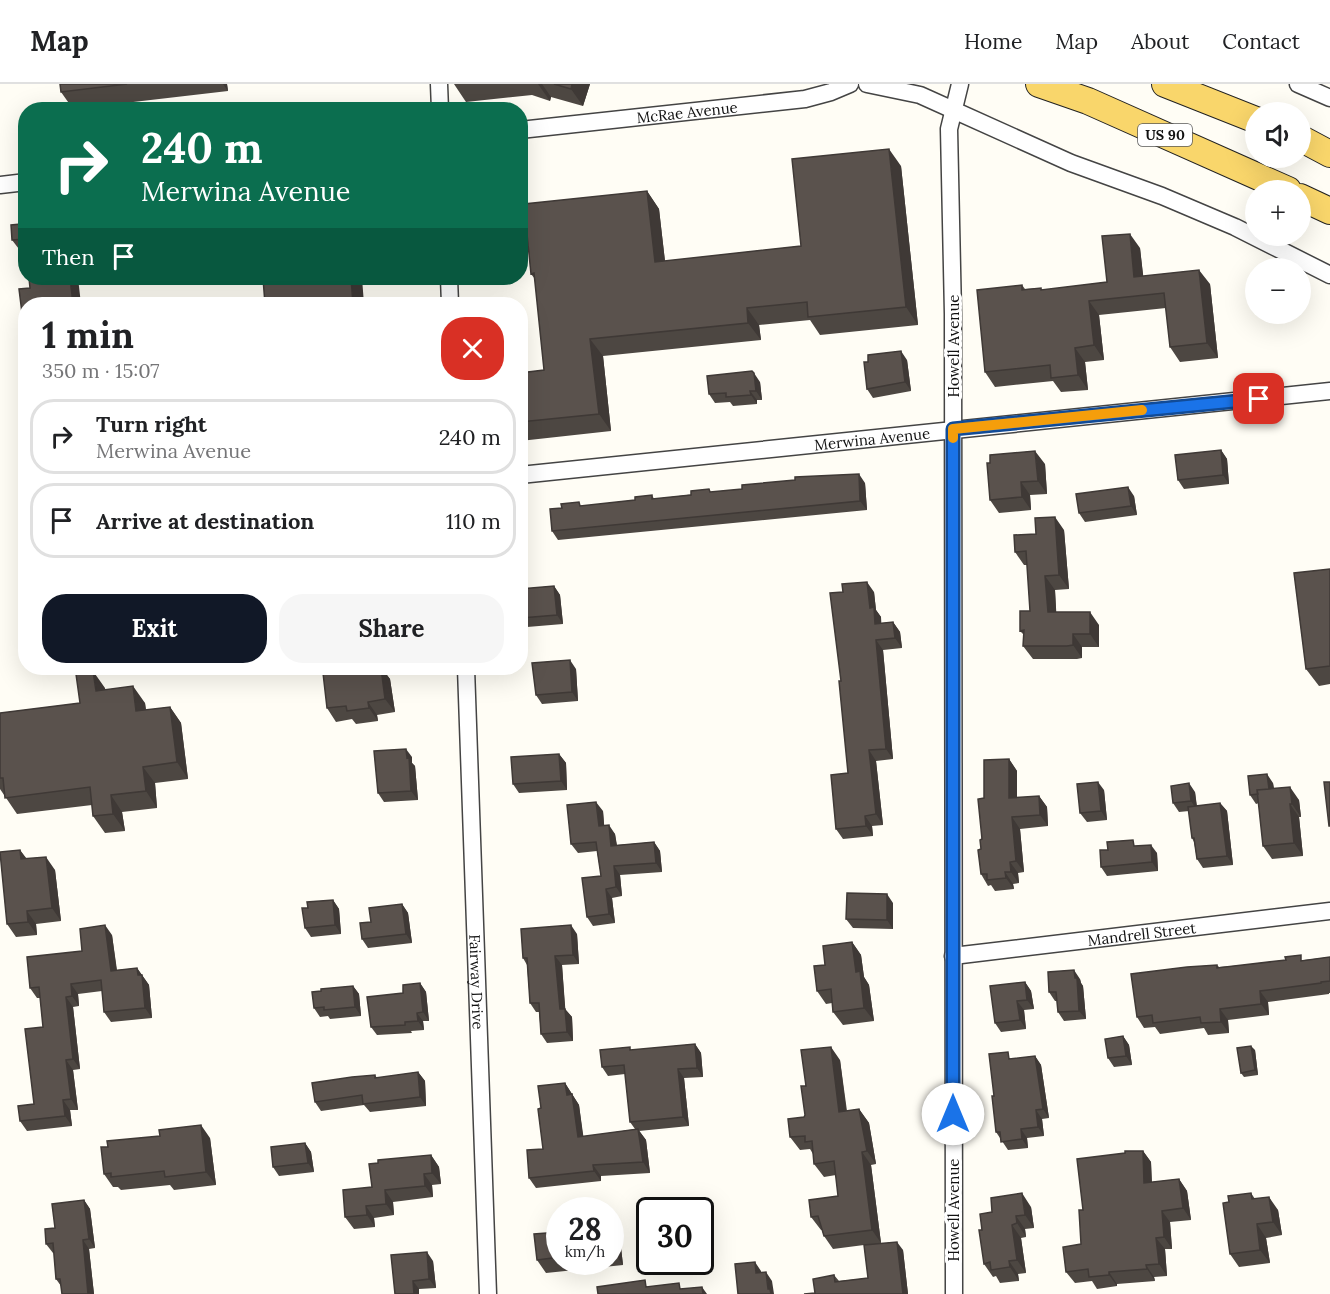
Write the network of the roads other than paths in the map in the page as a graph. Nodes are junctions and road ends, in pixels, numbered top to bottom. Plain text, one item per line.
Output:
1 (439, 84) edge
2 (850, 84) edge
3 (867, 84) edge
4 (960, 84) edge
5 (1039, 84) edge
6 (1165, 84) edge
7 (1298, 84) edge
8 (1330, 98) edge
9 (440, 102) edge
10 (954, 110) junction
11 (1245, 116) edge
12 (528, 129) edge
13 (1311, 144) edge
14 (1330, 154) edge
15 (1266, 180) edge
16 (18, 183) edge
17 (0, 185) edge
18 (1311, 202) edge
19 (1330, 212) edge
20 (1330, 275) edge
21 (1330, 391) edge
22 (953, 429) junction
23 (528, 474) edge
24 (466, 675) edge
25 (1330, 911) edge
26 (953, 956) junction
27 (488, 1294) edge
28 (954, 1294) edge

1 - 9 street
2 - 12 street, McRae Avenue
3 - 10 street
4 - 10 street, Howell Avenue
5 - 15 main road, US 90
6 - 11 main road
7 - 8 street
10 - 20 street
10 - 22 street, Howell Avenue
13 - 14 main road
16 - 17 street
18 - 19 main road
21 - 22 street, Merwina Avenue
22 - 23 street, Merwina Avenue
22 - 26 street, Howell Avenue
24 - 27 street, Fairway Drive
25 - 26 street, Mandrell Street
26 - 28 street, Howell Avenue

